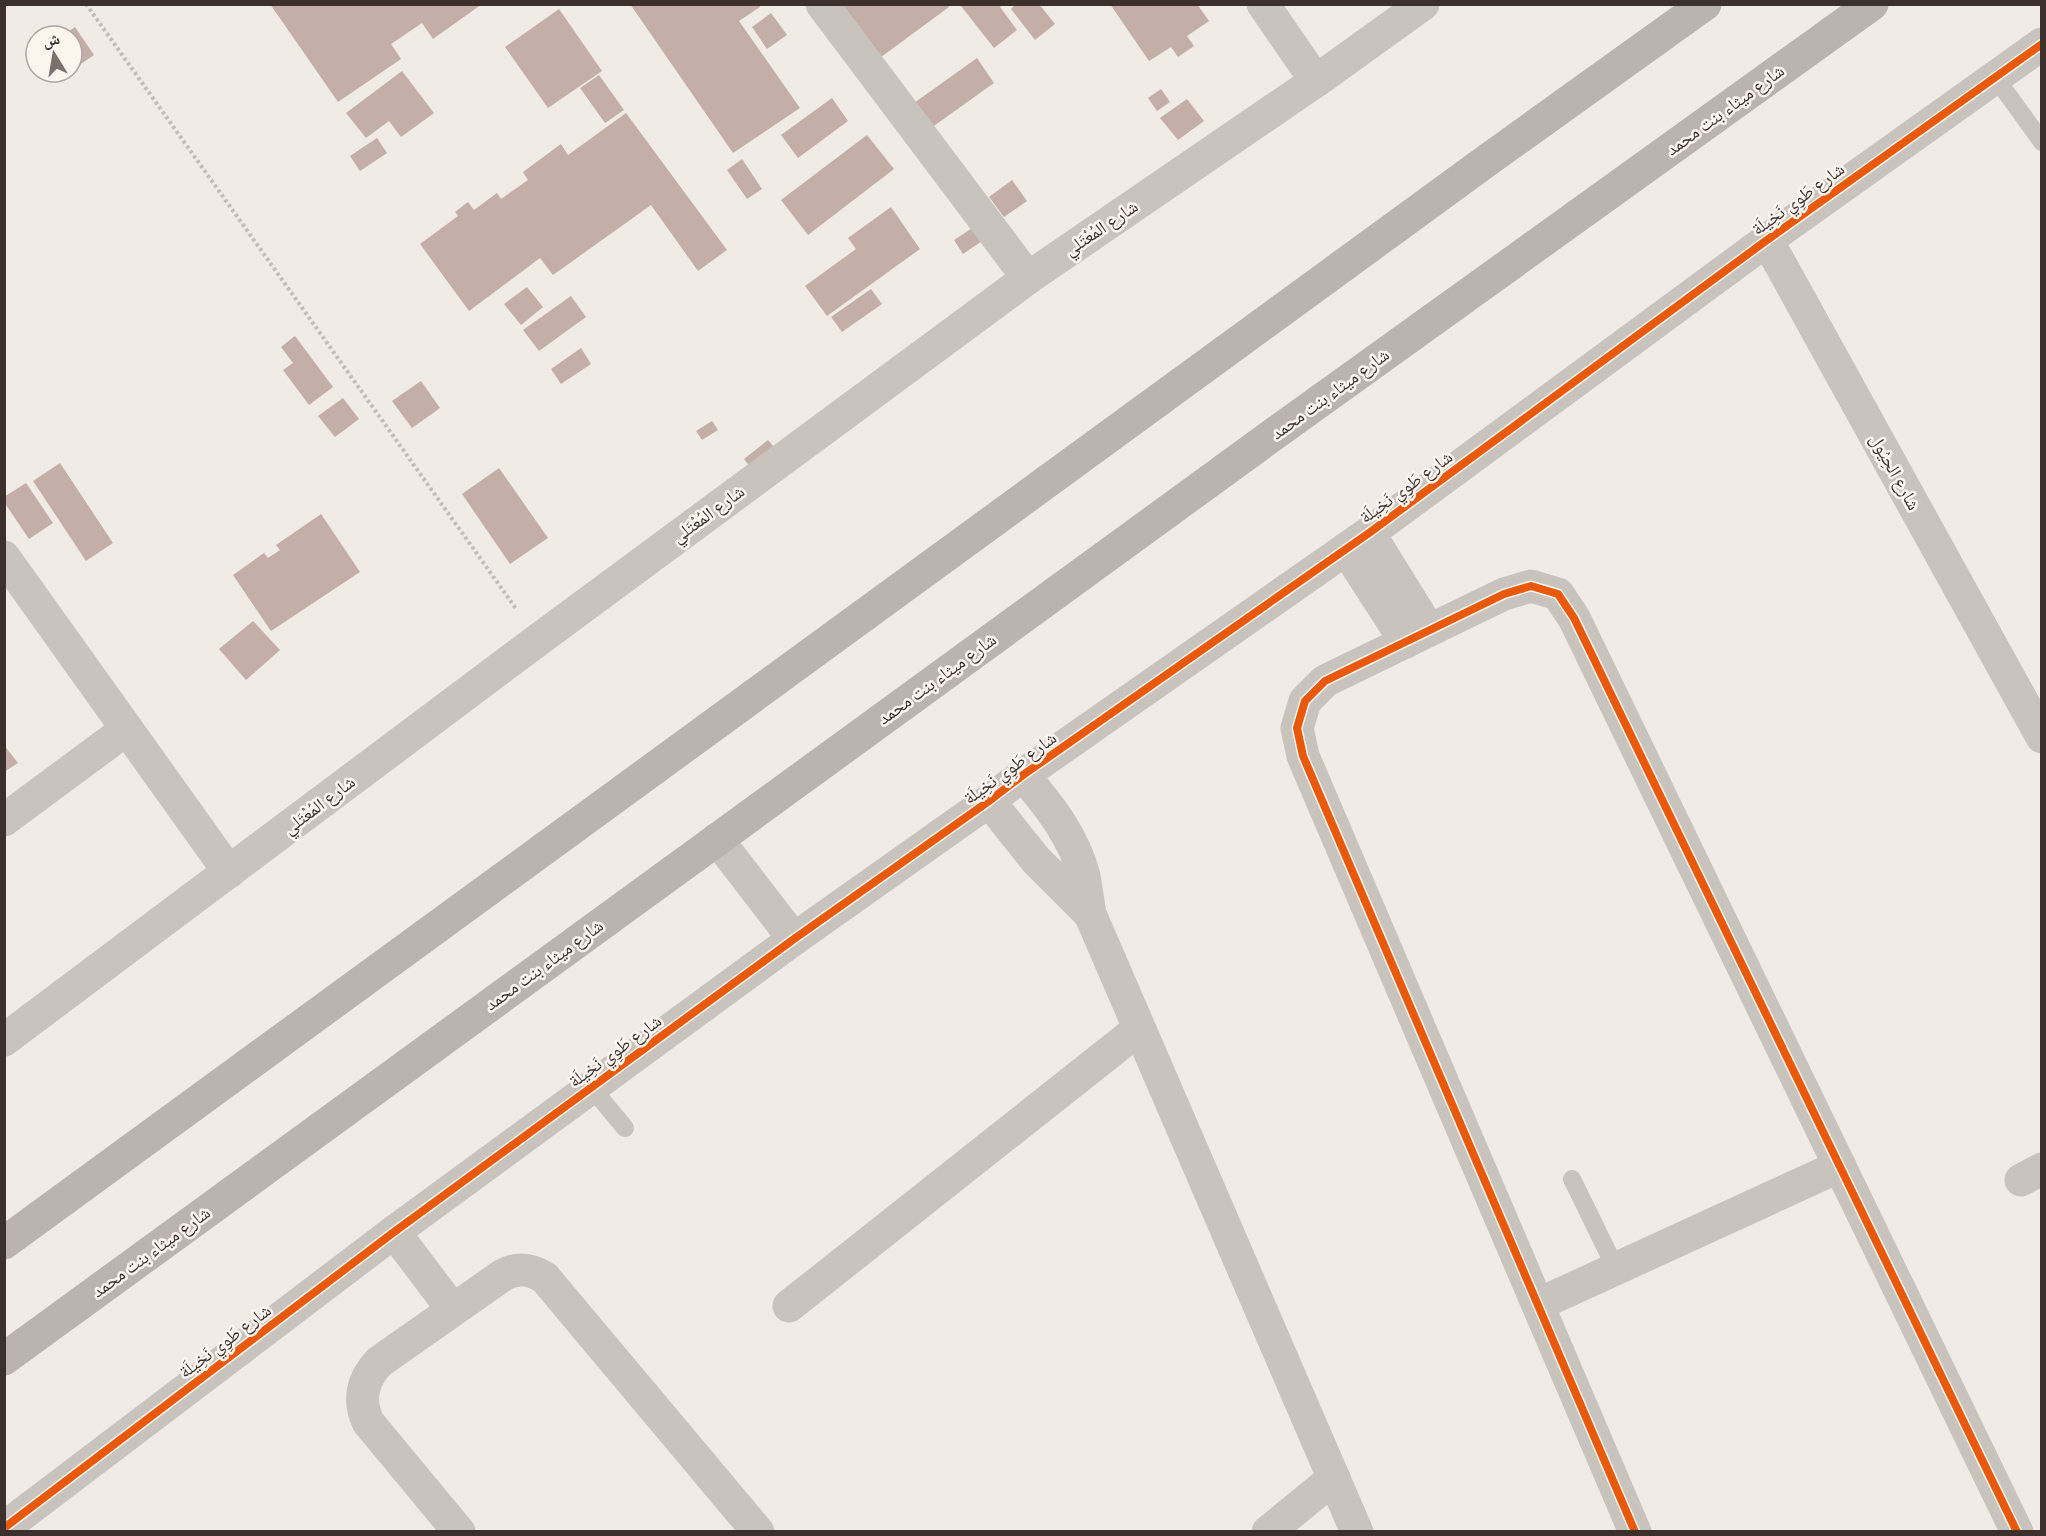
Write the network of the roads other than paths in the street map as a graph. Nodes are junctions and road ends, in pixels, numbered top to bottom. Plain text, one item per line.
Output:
1 (822, 4) edge
2 (1263, 4) edge
3 (1423, 4) edge
4 (1705, 4) edge
5 (1872, 4) edge
6 (2042, 44) edge
7 (1995, 77) junction
8 (1316, 81) junction
9 (2042, 142) edge
10 (1767, 240) junction
11 (1028, 278) junction
12 (1357, 541) junction
13 (4, 557) edge
14 (1418, 636) junction
15 (2032, 698) edge
16 (127, 729) junction
17 (2042, 737) edge
18 (1023, 775) junction
19 (989, 801) junction
20 (4, 820) edge
21 (717, 839) junction
22 (229, 872) junction
23 (1090, 914) junction
24 (794, 939) junction
25 (1139, 1029) junction
26 (4, 1040) edge
27 (591, 1087) junction
28 (625, 1128) dead end
29 (1840, 1166) junction
30 (1572, 1179) dead end
31 (384, 1238) junction
32 (4, 1243) edge
33 (1616, 1269) junction
34 (1539, 1304) junction
35 (789, 1306) dead end
36 (443, 1317) junction
37 (4, 1359) edge
38 (1334, 1478) junction
39 (4, 1528) edge
40 (459, 1532) edge
41 (758, 1532) edge
42 (1268, 1532) edge
43 (1357, 1532) edge
44 (1635, 1532) edge
45 (2017, 1532) edge

1 - 11 street
2 - 8 street
3 - 8 street, شارع المُعْتَلي
4 - 32 main road
5 - 21 main road, شارع ميثاء بنت محمد
6 - 7 street, شارع طَوِي نَخِيلَة
7 - 9 lane
7 - 10 street, شارع طَوِي نَخِيلَة
8 - 11 street, شارع المُعْتَلي
10 - 12 street, شارع طَوِي نَخِيلَة
10 - 15 street, شارع الحِيُول
11 - 22 street, شارع المُعْتَلي
12 - 14 street
12 - 18 street, شارع طَوِي نَخِيلَة
13 - 16 street
14 - 29 street
14 - 34 street
15 - 17 street, شارع الحِيُول
16 - 20 street
16 - 22 street
18 - 19 street, شارع طَوِي نَخِيلَة
18 - 23 street
19 - 23 street
19 - 24 street, شارع طَوِي نَخِيلَة
21 - 24 street
21 - 37 main road, شارع ميثاء بنت محمد
22 - 26 street, شارع المُعْتَلي
23 - 25 street
24 - 27 street, شارع طَوِي نَخِيلَة
25 - 35 street
25 - 38 street
27 - 28 lane
27 - 31 street, شارع طَوِي نَخِيلَة
29 - 33 street
29 - 45 street
30 - 33 lane
31 - 36 street
31 - 39 street, شارع طَوِي نَخِيلَة
33 - 34 street
34 - 44 street
36 - 40 street
36 - 41 street
38 - 42 street
38 - 43 street

